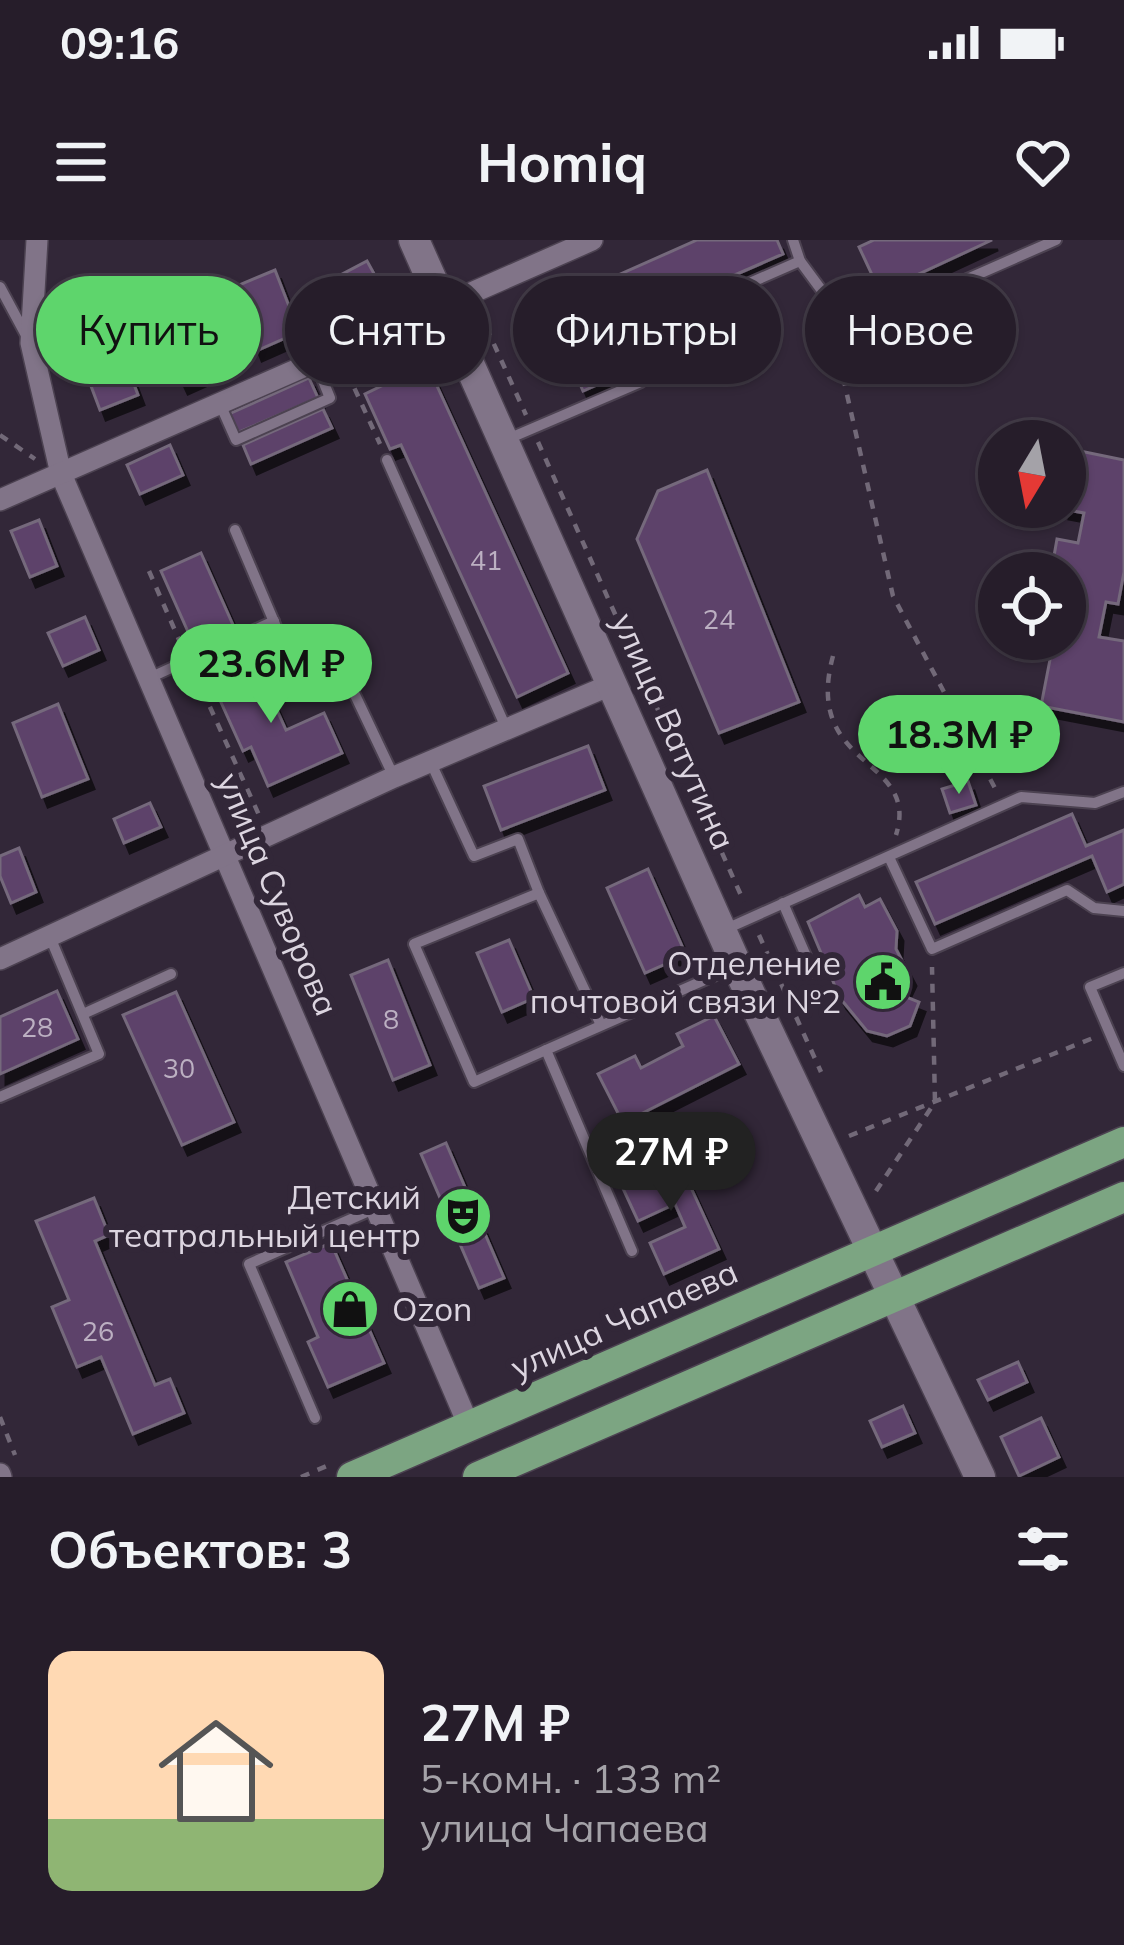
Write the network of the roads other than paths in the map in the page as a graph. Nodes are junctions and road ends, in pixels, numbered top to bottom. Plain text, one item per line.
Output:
1 (37, 240) edge
2 (414, 240) edge
3 (592, 240) edge
4 (793, 240) edge
5 (1056, 240) edge
6 (562, 246) edge
7 (800, 261) junction
8 (440, 276) edge
9 (489, 282) edge
10 (0, 287) edge
11 (31, 343) junction
12 (489, 369) edge
13 (285, 375) edge
14 (324, 384) edge
15 (220, 404) junction
16 (519, 434) junction
17 (387, 460) road end
18 (61, 474) junction
19 (0, 500) edge
20 (236, 530) dead end
21 (274, 621) junction
22 (364, 672) dead end
23 (347, 678) junction
24 (147, 679) junction
25 (615, 683) junction
26 (507, 730) junction
27 (430, 761) junction
28 (394, 777) junction
29 (1124, 792) edge
30 (226, 854) junction
31 (889, 857) junction
32 (539, 893) junction
33 (783, 903) junction
34 (1124, 911) edge
35 (722, 931) junction
36 (50, 937) junction
37 (0, 959) edge
38 (737, 966) junction
39 (813, 972) dead end
40 (1124, 973) edge
41 (171, 974) dead end
42 (83, 1014) junction
43 (601, 1025) junction
44 (546, 1050) junction
45 (1124, 1066) edge
46 (0, 1097) edge
47 (1124, 1142) edge
48 (1124, 1198) edge
49 (376, 1208) junction
50 (871, 1250) junction
51 (632, 1251) dead end
52 (892, 1295) junction
53 (315, 1418) dead end
54 (469, 1426) junction
55 (352, 1477) edge
56 (478, 1477) edge
57 (980, 1477) edge

1 - 11 street, улица Суворова
2 - 8 main road, улица Ватутина
3 - 6 street
4 - 7 lane
5 - 7 lane
6 - 9 street
7 - 16 lane
10 - 11 lane
11 - 18 street, улица Суворова
12 - 16 main road, улица Ватутина
13 - 15 street
14 - 15 lane
15 - 18 street
16 - 25 main road, улица Ватутина
17 - 26 lane
18 - 19 street
18 - 24 street, улица Суворова
20 - 21 lane
21 - 23 lane
21 - 24 lane
22 - 23 lane
23 - 28 lane
24 - 30 street, улица Суворова
25 - 26 street
25 - 35 main road, улица Ватутина
26 - 27 street
27 - 28 street
27 - 32 lane
28 - 30 street
29 - 31 lane
30 - 36 street
30 - 49 street, улица Суворова
31 - 33 lane
31 - 34 lane
32 - 43 lane
32 - 44 lane
33 - 35 lane
33 - 39 lane
35 - 38 main road, улица Ватутина
36 - 37 street
36 - 42 lane
38 - 43 lane
38 - 50 main road, улица Ватутина
40 - 45 lane
41 - 42 lane
42 - 46 lane
43 - 44 lane
44 - 51 lane
47 - 50 main road, улица Чапаева
48 - 52 main road
49 - 53 lane
49 - 54 street, улица Суворова
50 - 52 main road, улица Ватутина
50 - 54 main road, улица Чапаева
52 - 56 main road
52 - 57 main road, улица Ватутина
54 - 55 main road, улица Чапаева

